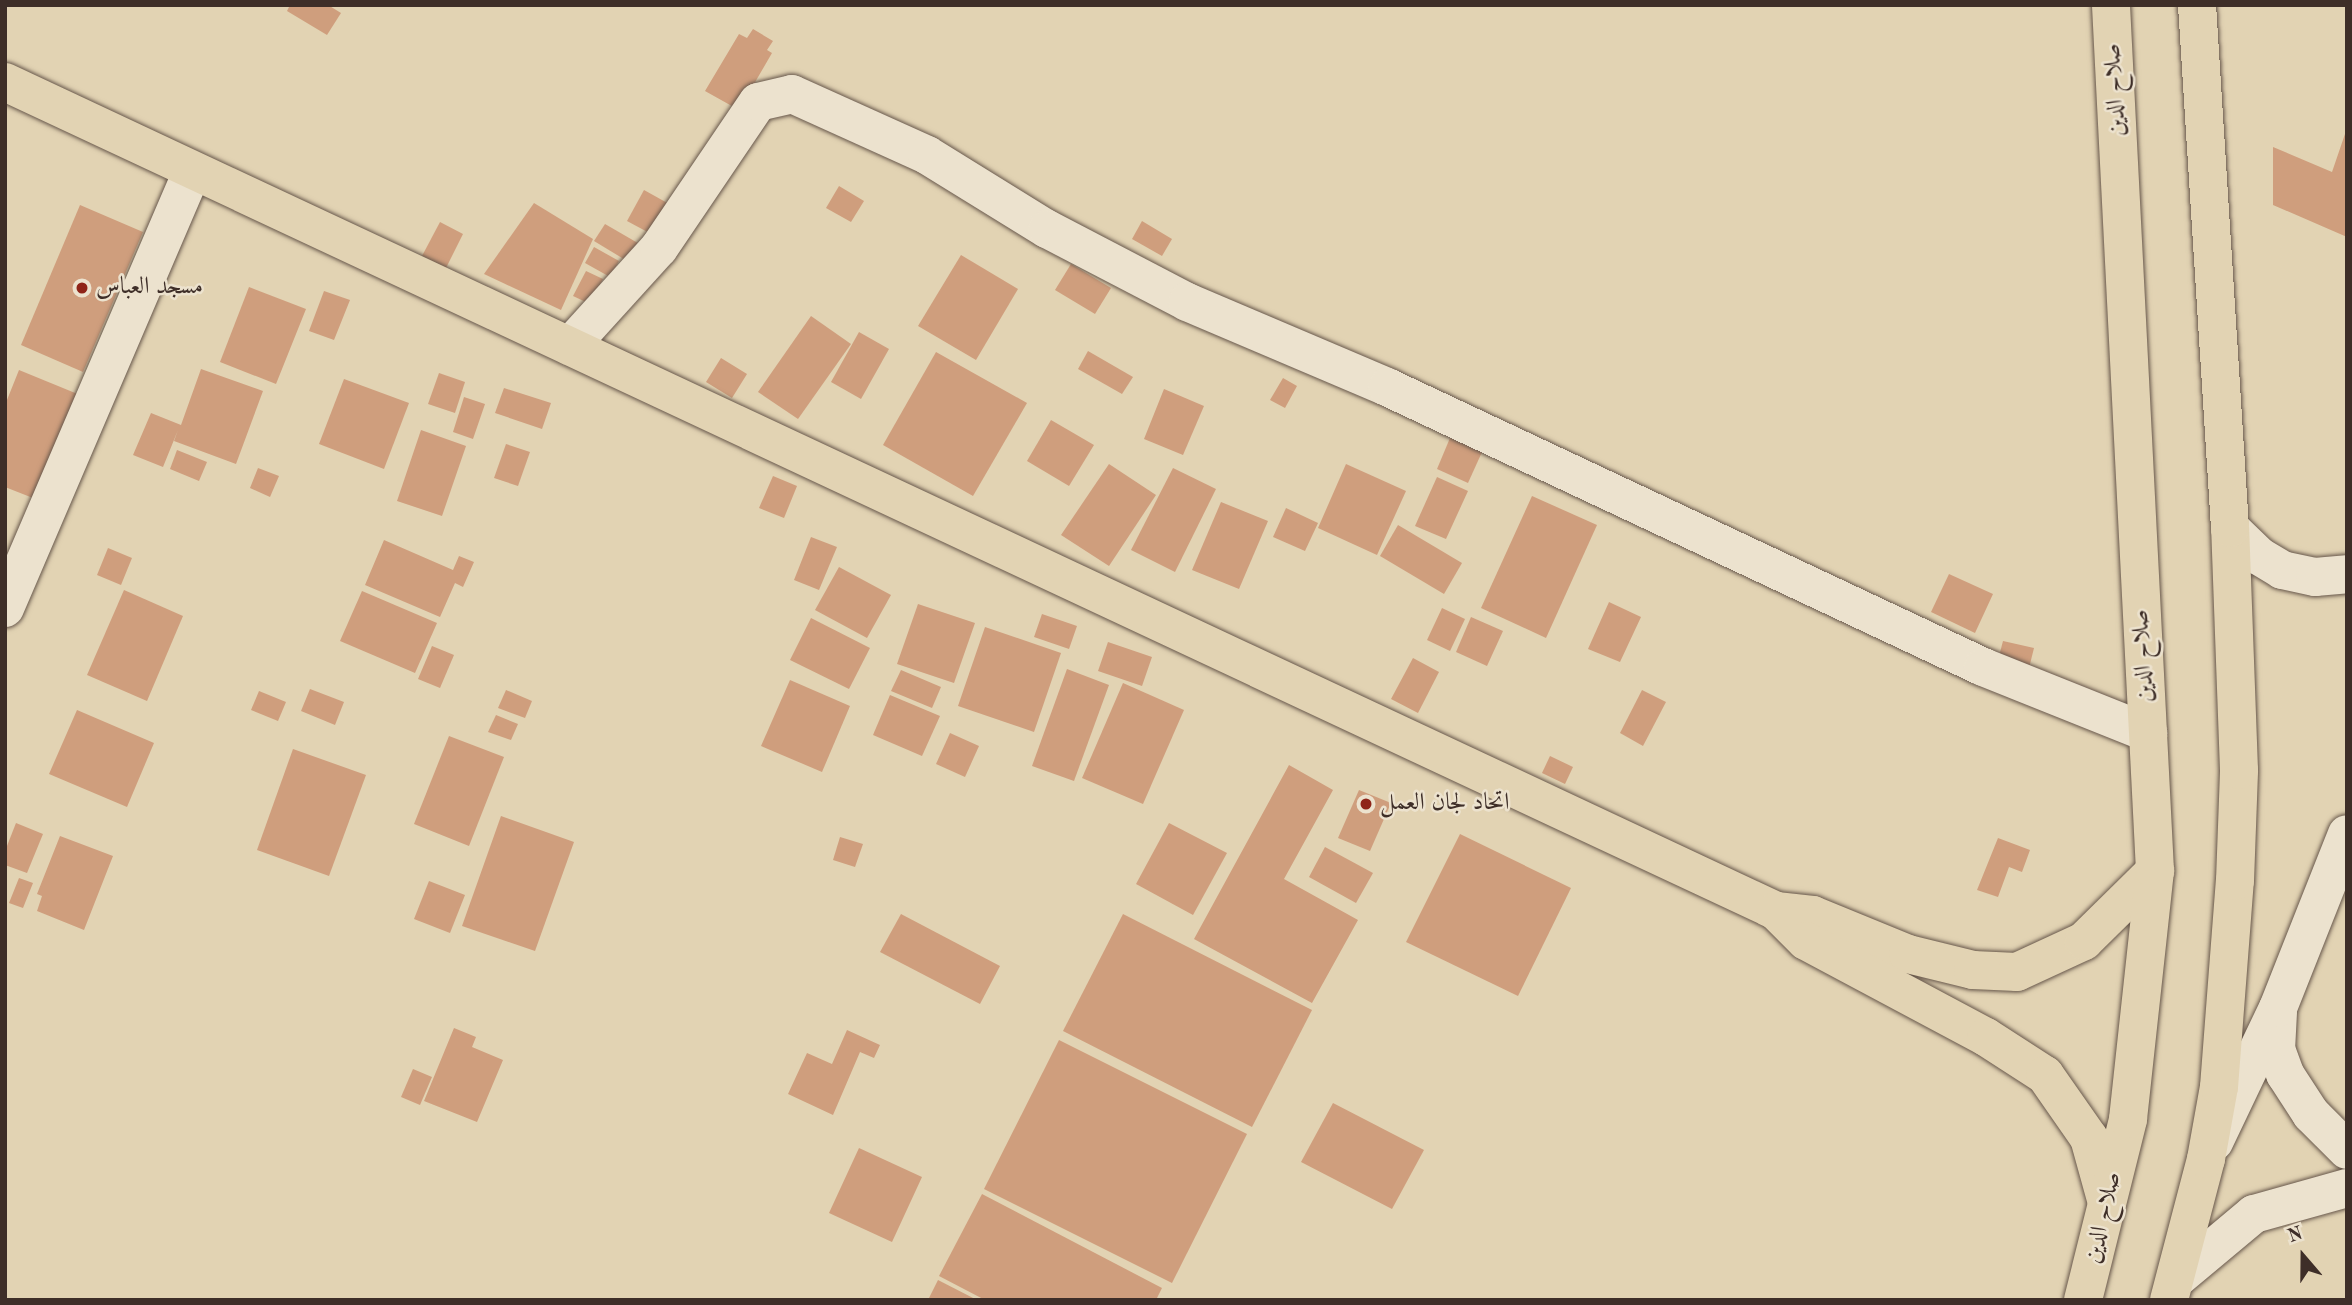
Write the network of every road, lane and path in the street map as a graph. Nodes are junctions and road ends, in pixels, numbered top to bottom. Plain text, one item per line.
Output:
1 (2111, 5) edge
2 (2197, 5) edge
3 (5, 82) edge
4 (192, 171) junction
5 (570, 346) junction
6 (2230, 528) junction
7 (2347, 574) edge
8 (5, 608) edge
9 (2148, 733) junction
10 (2347, 834) edge
11 (2155, 871) junction
12 (1776, 911) junction
13 (2278, 1008) junction
14 (2347, 1150) edge
15 (2206, 1159) junction
16 (2347, 1188) edge
17 (2107, 1203) junction
18 (2172, 1290) edge
19 (2083, 1300) edge

1 - 9 main road, صلاح الدين
2 - 6 main road
3 - 4 main road
4 - 5 main road
4 - 8 street
5 - 9 street
5 - 12 main road
6 - 7 street
6 - 15 main road
9 - 11 main road, صلاح الدين
10 - 13 street
11 - 12 main road
11 - 17 main road, صلاح الدين
12 - 17 main road
13 - 14 street
13 - 15 street
15 - 18 main road
16 - 18 street
17 - 19 main road, صلاح الدين

